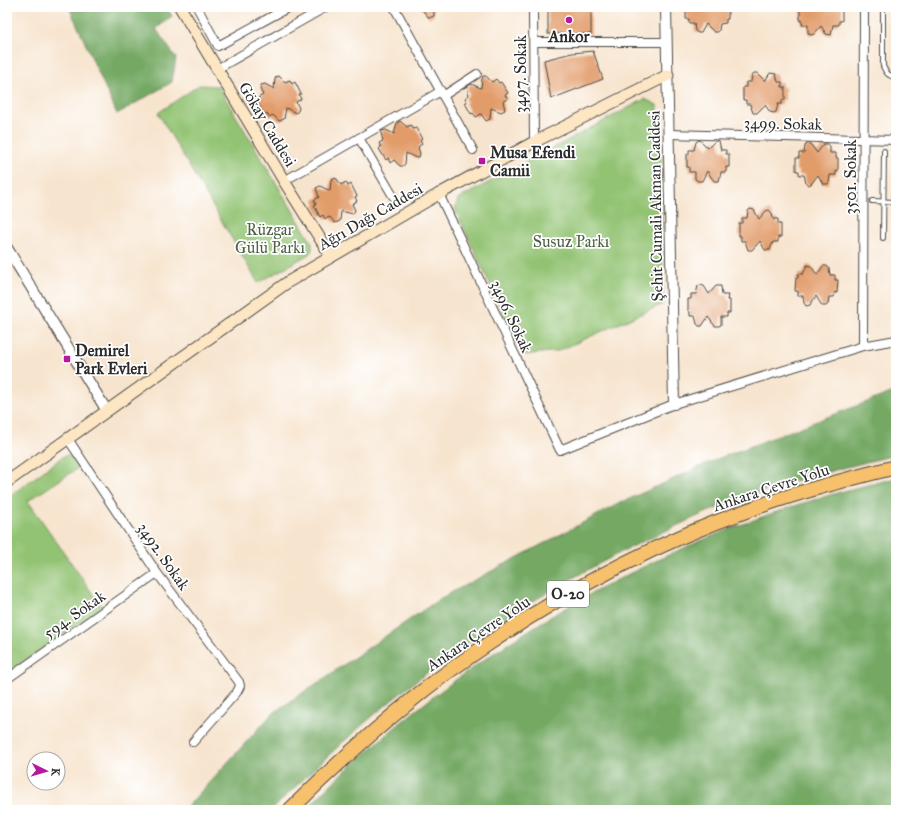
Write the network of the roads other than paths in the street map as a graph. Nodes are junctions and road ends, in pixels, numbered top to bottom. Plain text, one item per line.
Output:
1 (180, 7) edge
2 (197, 7) edge
3 (289, 7) edge
4 (326, 7) edge
5 (394, 7) edge
6 (534, 7) edge
7 (666, 7) edge
8 (864, 7) edge
9 (883, 7) edge
10 (534, 42) junction
11 (667, 42) junction
12 (217, 69) junction
13 (477, 74) dead end
14 (668, 75) junction
15 (896, 77) edge
16 (442, 94) junction
17 (669, 134) junction
18 (360, 138) junction
19 (864, 139) junction
20 (896, 140) edge
21 (534, 142) junction
22 (473, 150) dead end
23 (884, 151) dead end
24 (284, 181) junction
25 (439, 194) junction
26 (393, 196) dead end
27 (872, 201) dead end
28 (883, 201) junction
29 (896, 202) edge
30 (883, 238) dead end
31 (7, 248) edge
32 (331, 256) junction
33 (896, 340) edge
34 (863, 346) junction
35 (674, 404) junction
36 (107, 411) junction
37 (68, 439) junction
38 (896, 467) edge
39 (7, 482) edge
40 (158, 573) junction
41 (7, 679) edge
42 (193, 742) dead end
43 (290, 810) edge

1 - 12 main road, Gökay Caddesi
2 - 3 street
4 - 12 street
5 - 16 street
6 - 10 street, 3497. Sokak
7 - 11 street, Şehit Cumali Akman Caddesi
8 - 19 street, 3501. Sokak
9 - 15 lane
10 - 11 street
10 - 21 street, 3497. Sokak
11 - 14 street, Şehit Cumali Akman Caddesi
12 - 24 main road, Gökay Caddesi
13 - 16 street
14 - 17 street, Şehit Cumali Akman Caddesi
14 - 21 main road, Ağrı Dağı Caddesi
16 - 18 street
16 - 22 street
17 - 19 street, 3499. Sokak
17 - 35 street, Şehit Cumali Akman Caddesi
18 - 24 street
18 - 26 street
19 - 20 street, 3499. Sokak
19 - 34 street, 3501. Sokak
21 - 25 main road, Ağrı Dağı Caddesi
23 - 28 lane
24 - 32 main road, Gökay Caddesi
25 - 32 main road, Ağrı Dağı Caddesi
25 - 35 street, 3496. Sokak
27 - 28 lane
28 - 29 lane
28 - 30 lane
31 - 36 street
32 - 36 main road, Ağrı Dağı Caddesi
33 - 34 street
34 - 35 street
36 - 37 main road, Ağrı Dağı Caddesi
37 - 39 main road, Ağrı Dağı Caddesi
37 - 40 street, 3492. Sokak
38 - 43 highway, Ankara Çevre Yolu / O-20
40 - 41 street, 594. Sokak
40 - 42 street, 3492. Sokak

